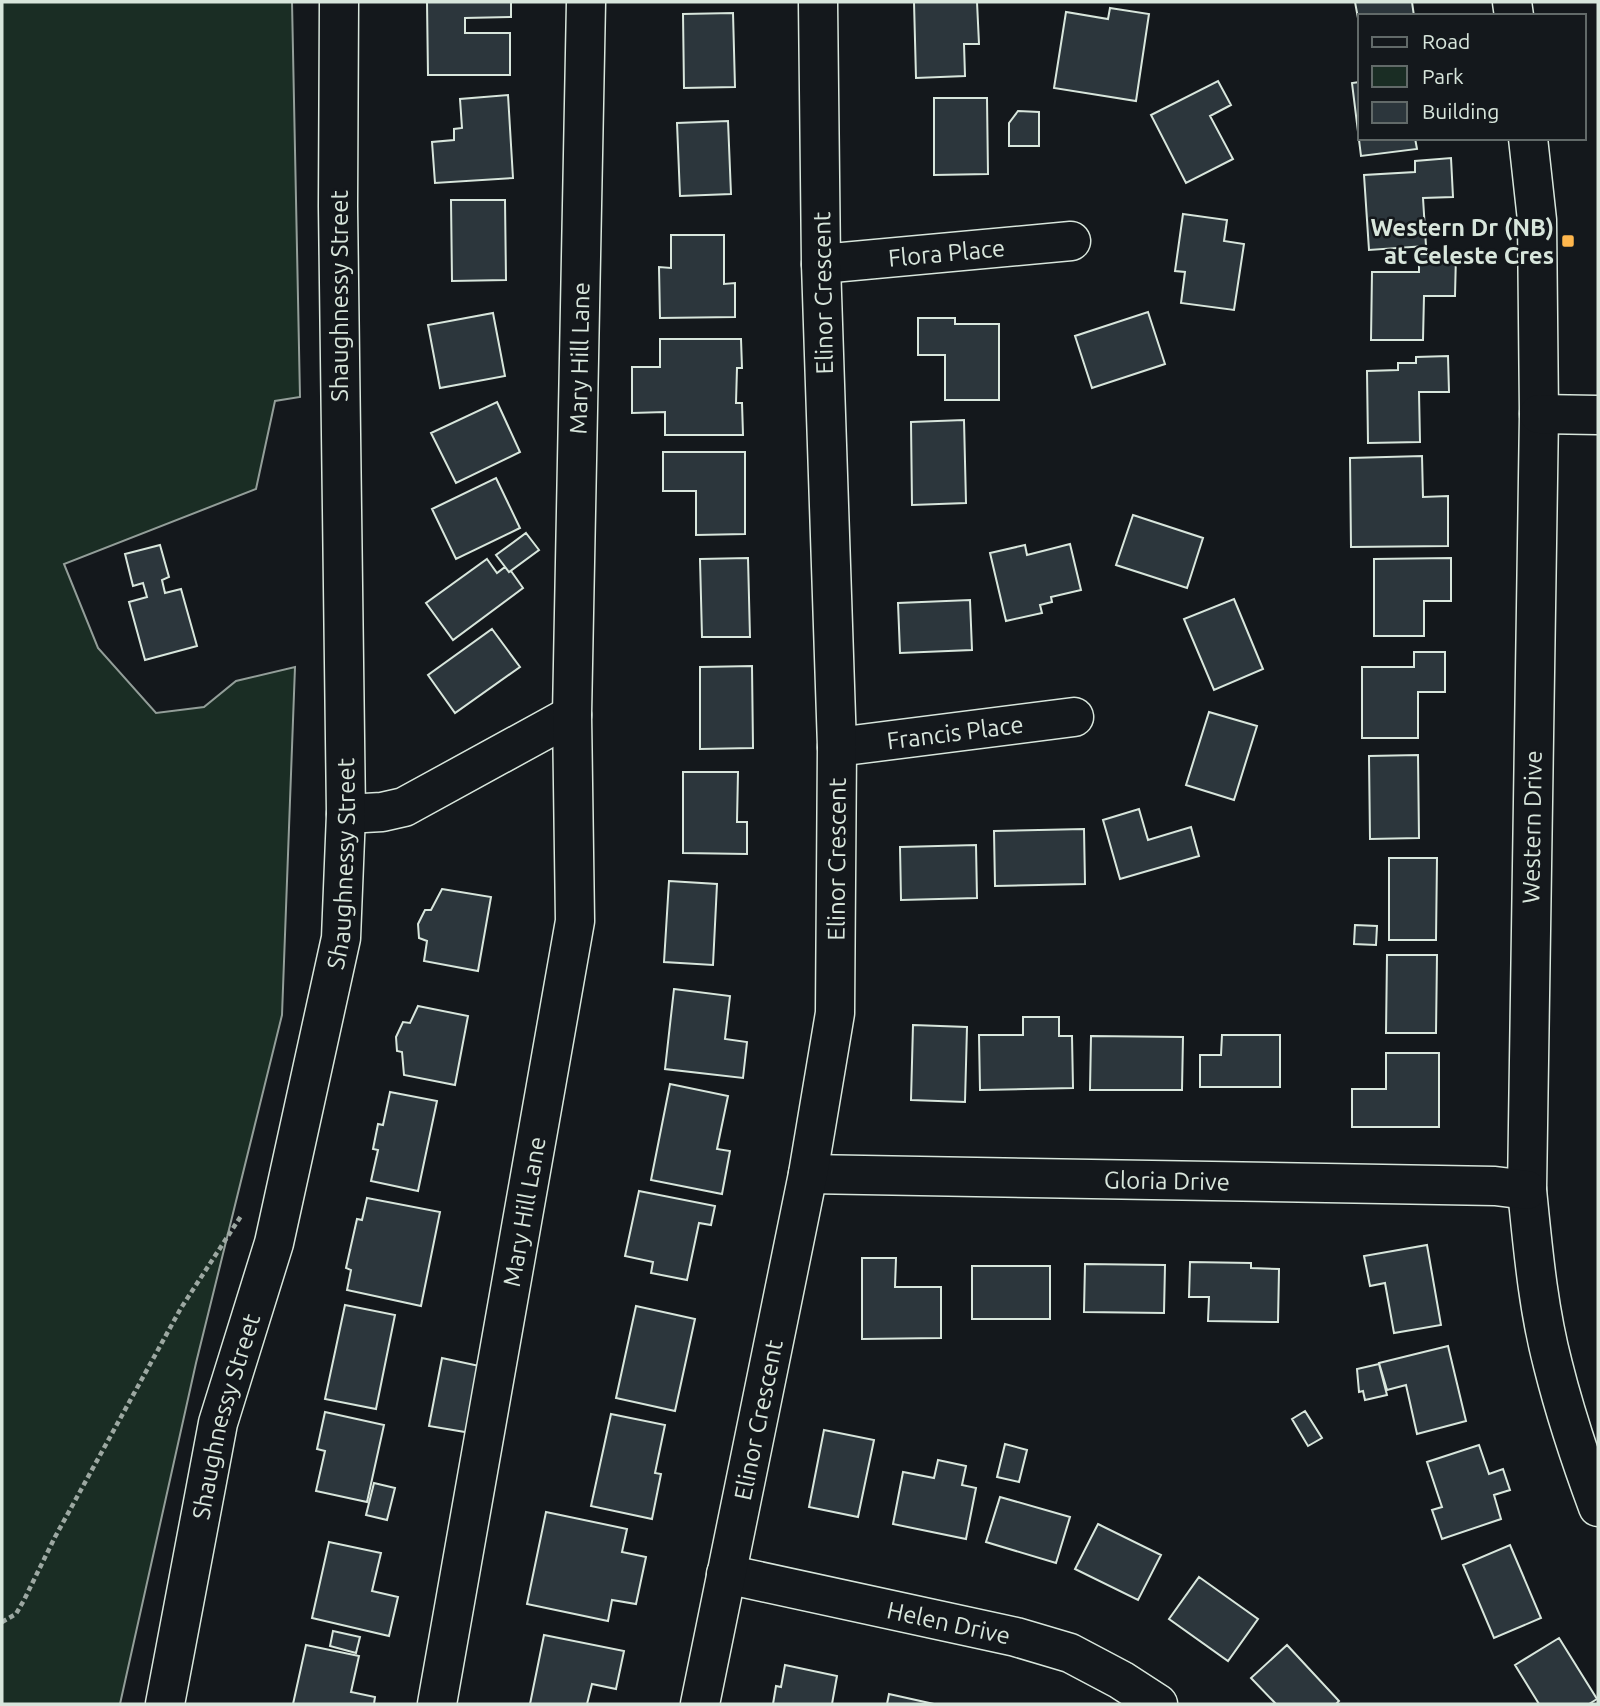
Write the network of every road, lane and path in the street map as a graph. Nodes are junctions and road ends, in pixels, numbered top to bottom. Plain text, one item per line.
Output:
1 (339, 2) edge
2 (586, 2) edge
3 (818, 2) edge
4 (1528, 140) edge
5 (1071, 240) dead end
6 (821, 264) junction
7 (1539, 414) junction
8 (1598, 415) edge
9 (572, 715) junction
10 (1074, 717) dead end
11 (837, 747) junction
12 (346, 814) junction
13 (808, 1174) junction
14 (1527, 1191) junction
15 (245, 1211) dead end
16 (1598, 1507) edge
17 (726, 1574) junction
18 (2, 1622) edge
19 (165, 1704) edge
20 (437, 1704) edge
21 (700, 1704) edge
22 (1158, 1704) edge

1 - 12 street, Shaughnessy Street
2 - 9 street, Mary Hill Lane
3 - 6 street, Elinor Crescent
4 - 7 street, Western Drive
5 - 6 street, Flora Place
6 - 11 street, Elinor Crescent
7 - 8 street
7 - 14 street, Western Drive
9 - 12 street
9 - 20 street, Mary Hill Lane
10 - 11 street, Francis Place
11 - 13 street, Elinor Crescent
12 - 19 street, Shaughnessy Street
13 - 14 street, Gloria Drive
13 - 17 street, Elinor Crescent
14 - 16 street, Western Drive
15 - 18 path
17 - 21 street, Elinor Crescent
17 - 22 street, Helen Drive

